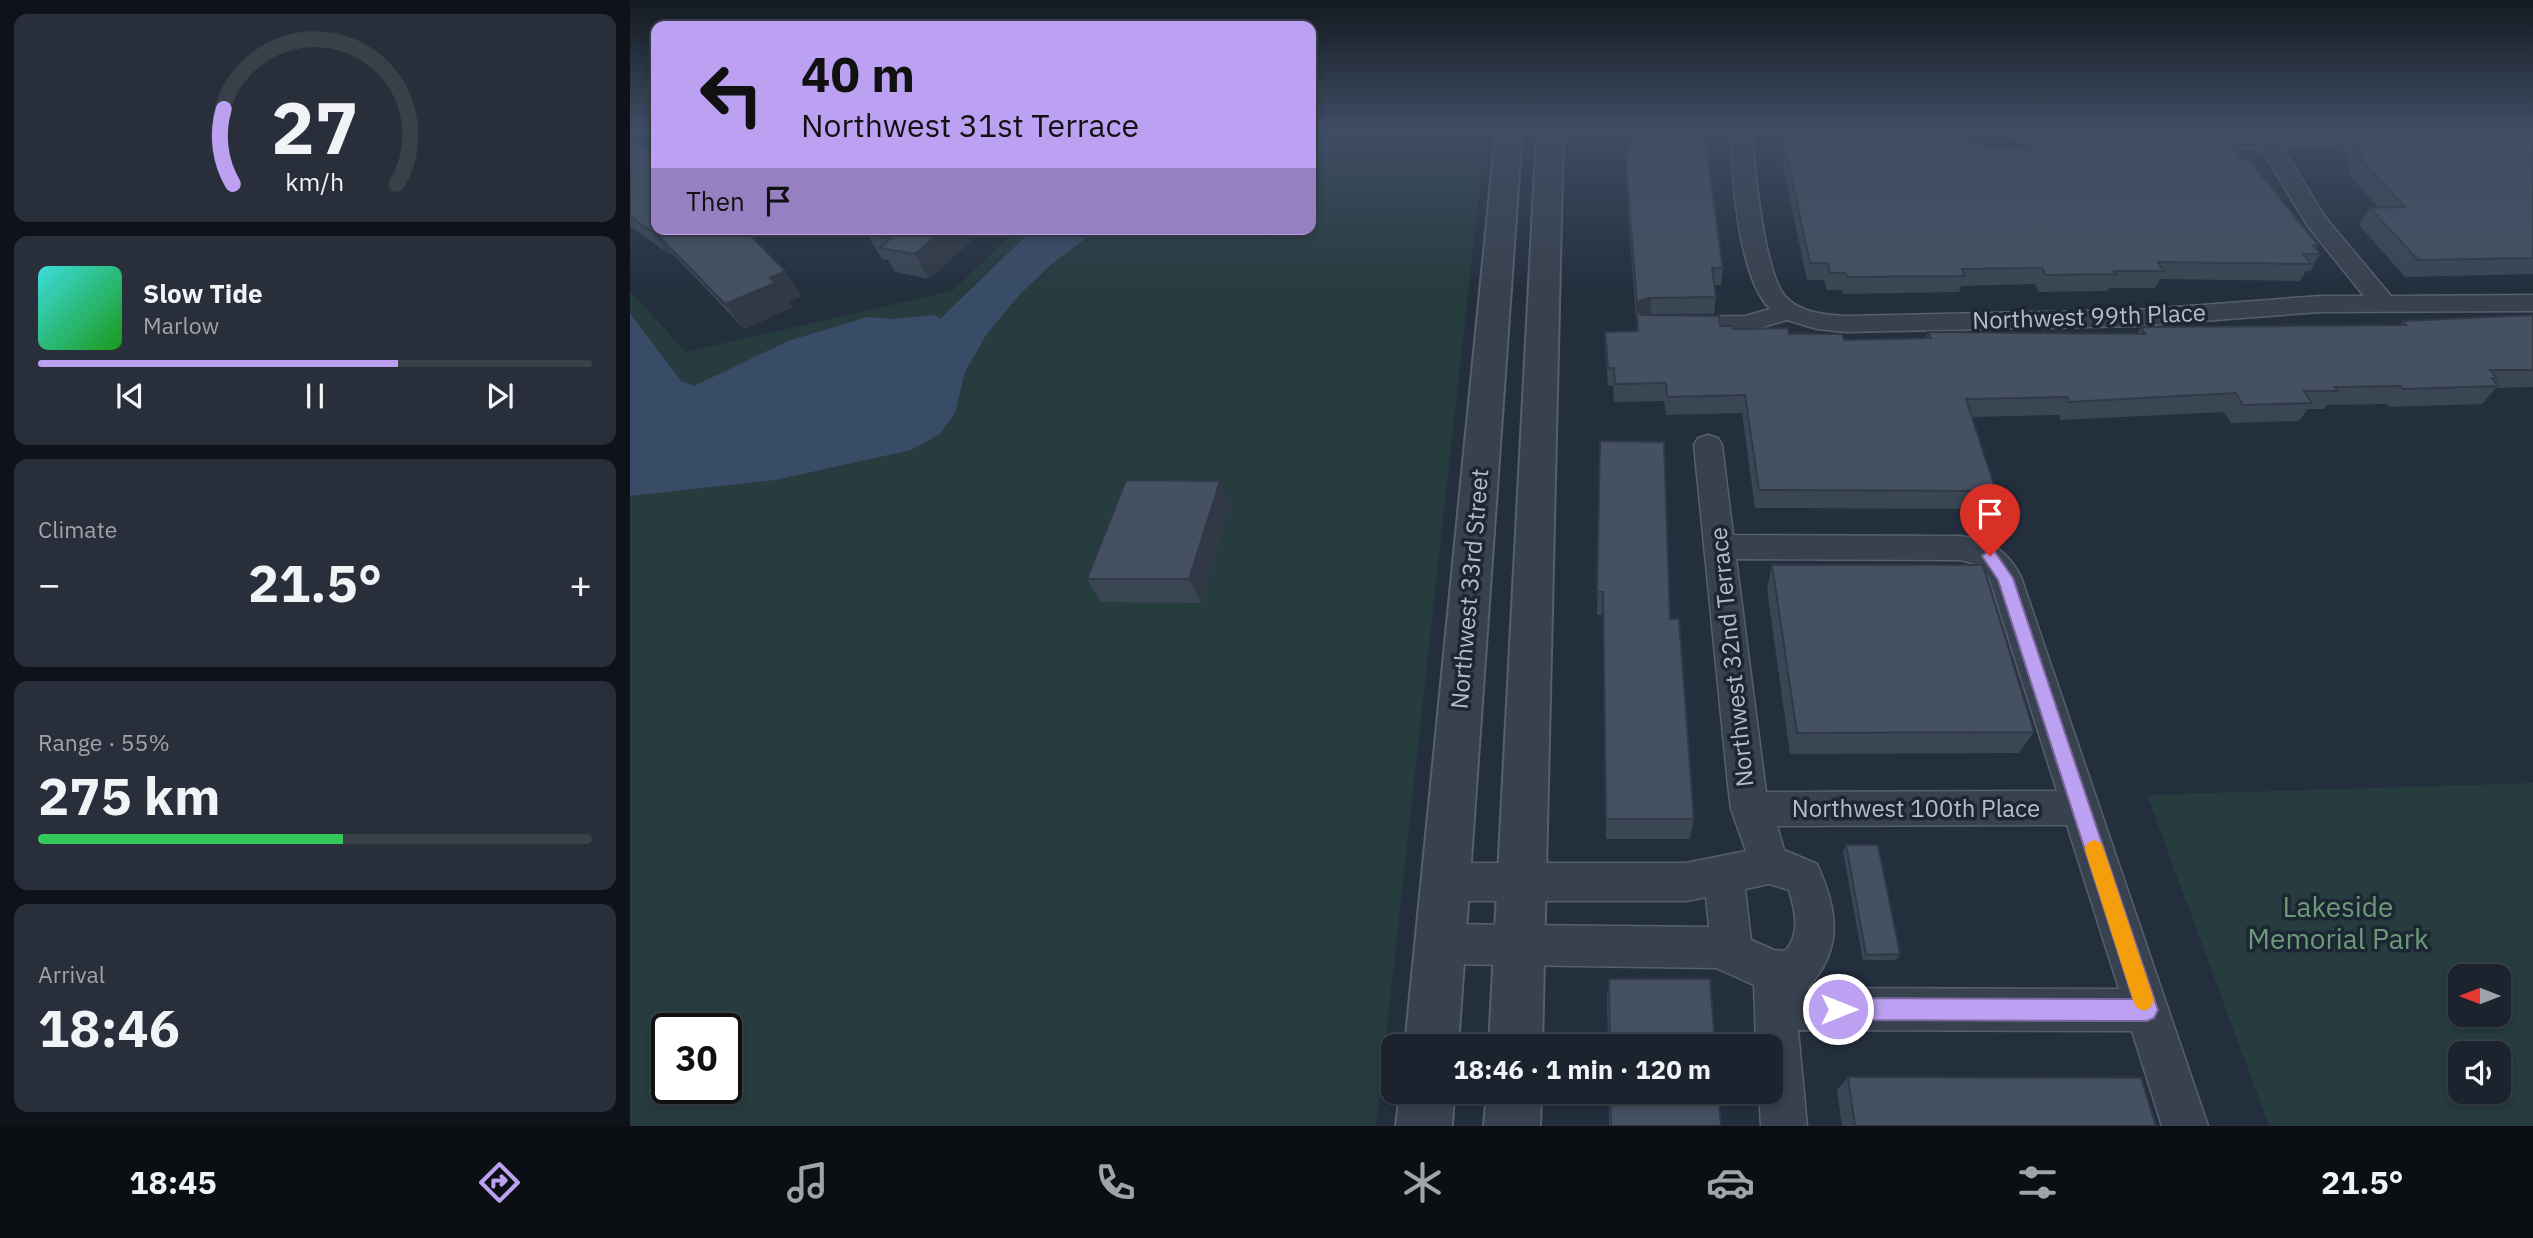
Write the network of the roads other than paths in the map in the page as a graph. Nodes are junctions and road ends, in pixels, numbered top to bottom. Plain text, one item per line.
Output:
1 (1505, 184) edge
2 (1548, 184) edge
3 (1746, 184) edge
4 (2293, 184) edge
5 (2383, 303) junction
6 (2533, 303) edge
7 (1790, 311) junction
8 (1650, 325) edge
9 (1709, 445) dead end
10 (1720, 547) junction
11 (2081, 808) junction
12 (1750, 809) junction
13 (1769, 865) junction
14 (1723, 873) junction
15 (1445, 882) junction
16 (1522, 882) junction
17 (1440, 944) junction
18 (1519, 944) junction
19 (1732, 952) junction
20 (1773, 990) junction
21 (2147, 1010) junction
22 (1432, 1034) edge
23 (1516, 1034) edge
24 (1426, 1104) edge
25 (1514, 1104) edge
26 (1424, 1126) edge
27 (1513, 1126) edge
28 (1784, 1126) edge
29 (2185, 1126) edge

1 - 15 street, Northwest 33rd Street
2 - 16 street
3 - 7 street
4 - 5 street
5 - 6 street, Northwest 99th Place
5 - 7 street, Northwest 99th Place
7 - 8 street
9 - 10 street, Northwest 32nd Terrace
10 - 11 street
10 - 12 street, Northwest 32nd Terrace
11 - 12 street, Northwest 100th Place
11 - 21 street
12 - 13 street, Northwest 32nd Terrace
13 - 14 street
13 - 20 street
14 - 16 street
14 - 19 street
15 - 16 street
15 - 17 street, Northwest 33rd Street
16 - 18 street
17 - 18 street
17 - 22 street, Northwest 33rd Street
18 - 19 street
18 - 23 street
19 - 20 street
20 - 21 street
20 - 28 street
21 - 29 street
24 - 26 street
25 - 27 street

